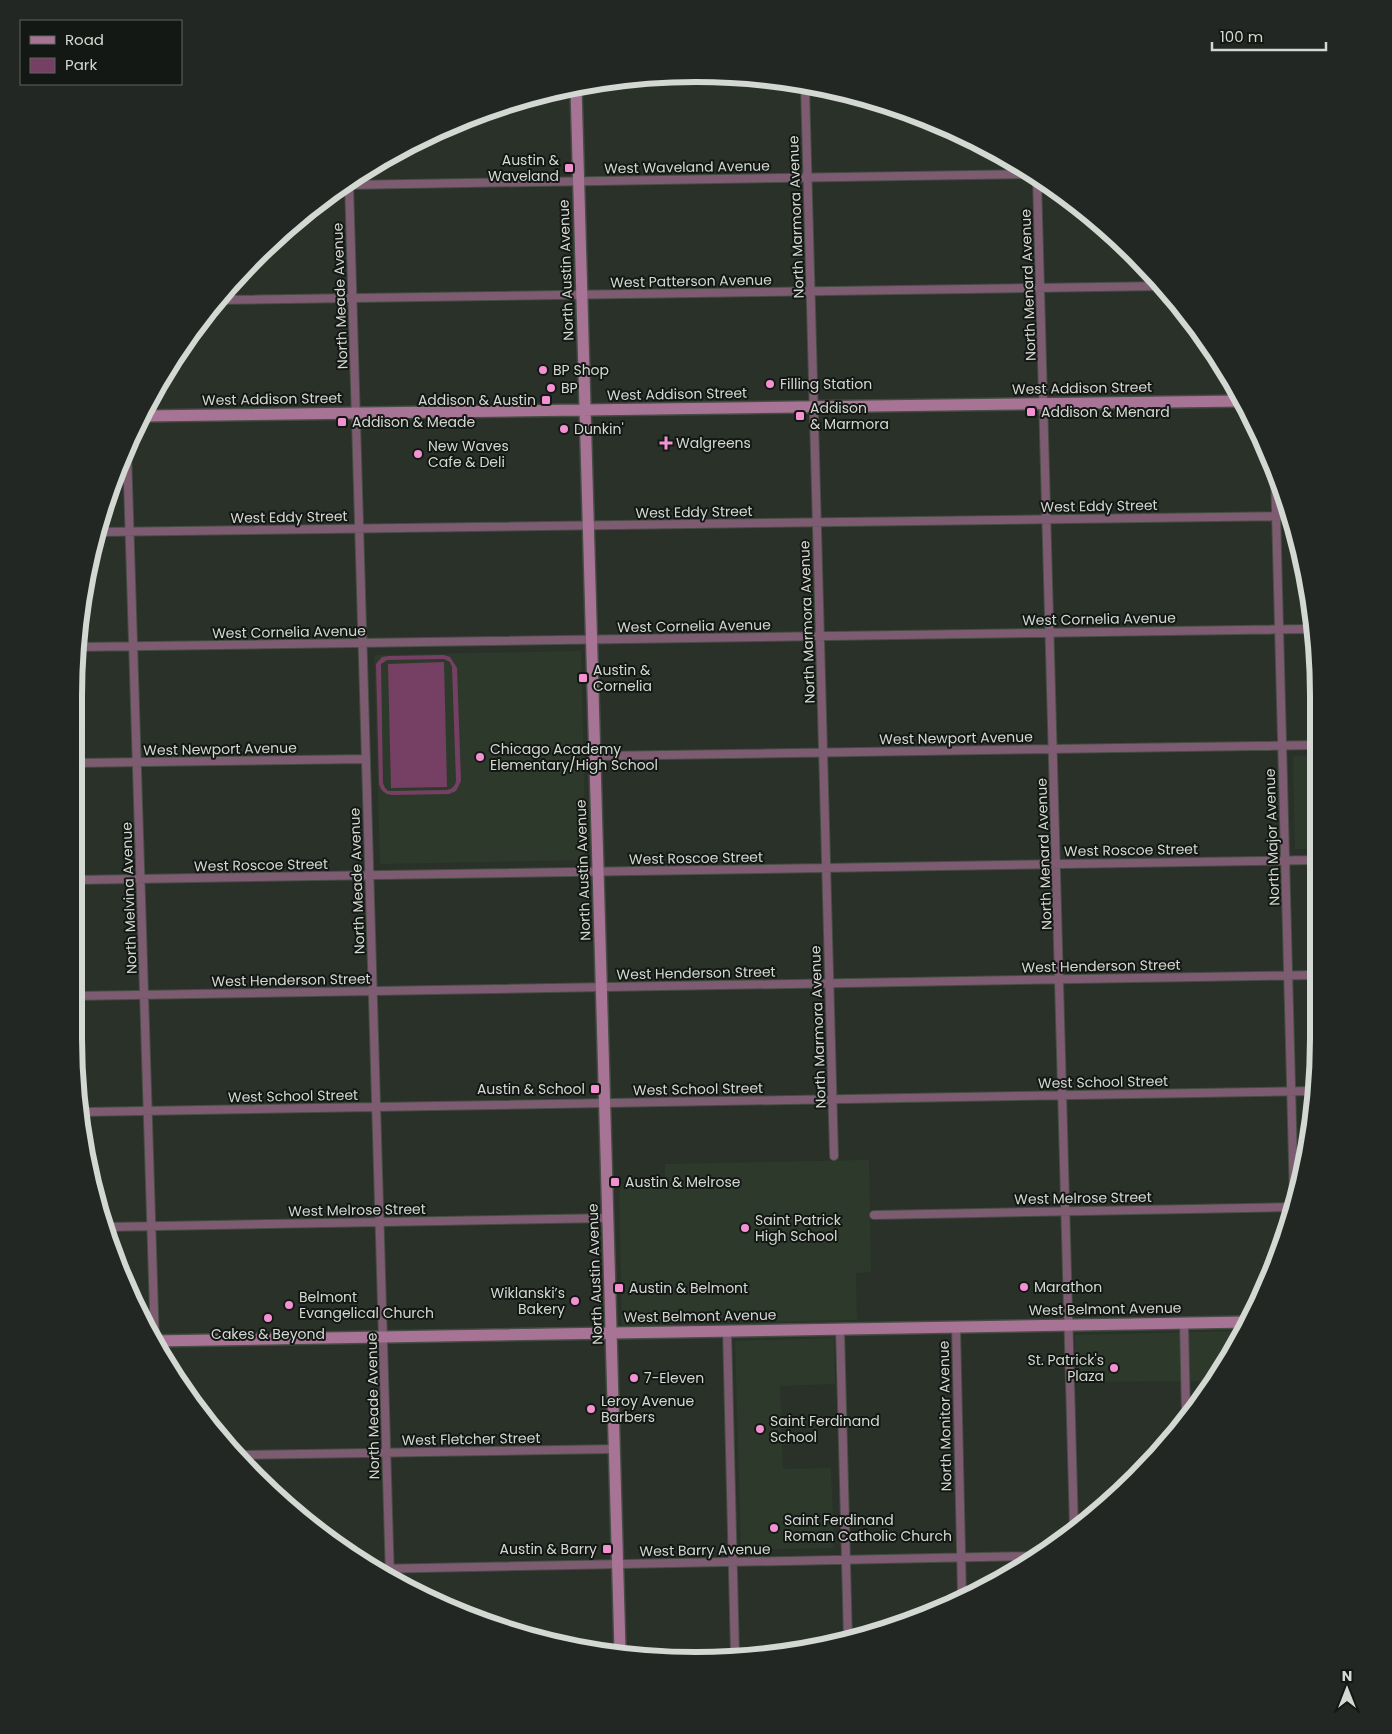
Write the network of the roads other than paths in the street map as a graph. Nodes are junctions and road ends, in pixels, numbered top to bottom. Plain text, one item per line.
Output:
1 (805, 92) edge
2 (576, 94) edge
3 (1018, 174) edge
4 (808, 177) junction
5 (578, 181) junction
6 (358, 184) edge
7 (1037, 186) edge
8 (348, 191) edge
9 (1153, 286) edge
10 (1040, 288) junction
11 (811, 291) junction
12 (582, 295) junction
13 (352, 298) junction
14 (228, 300) edge
15 (1233, 401) edge
16 (1044, 403) junction
17 (814, 408) junction
18 (585, 410) junction
19 (356, 413) junction
20 (151, 416) edge
21 (128, 465) edge
22 (1275, 495) edge
23 (1276, 516) junction
24 (1282, 516) edge
25 (1047, 519) junction
26 (817, 522) junction
27 (588, 526) junction
28 (359, 529) junction
29 (105, 532) edge
30 (130, 532) junction
31 (1279, 629) junction
32 (1305, 629) edge
33 (1050, 633) junction
34 (820, 637) junction
35 (592, 640) junction
36 (362, 643) junction
37 (133, 646) junction
38 (85, 647) edge
39 (1282, 746) junction
40 (1310, 746) edge
41 (1053, 749) junction
42 (823, 753) junction
43 (595, 756) junction
44 (366, 759) junction
45 (137, 762) junction
46 (82, 763) edge
47 (1285, 860) junction
48 (1310, 860) edge
49 (1056, 864) junction
50 (826, 868) junction
51 (598, 872) junction
52 (370, 876) junction
53 (141, 879) junction
54 (82, 880) edge
55 (1310, 975) edge
56 (1288, 976) junction
57 (1060, 980) junction
58 (829, 984) junction
59 (602, 988) junction
60 (373, 991) junction
61 (144, 995) junction
62 (82, 996) edge
63 (1307, 1091) edge
64 (1291, 1092) junction
65 (1063, 1095) junction
66 (832, 1099) junction
67 (605, 1103) junction
68 (376, 1107) junction
69 (148, 1110) junction
70 (87, 1112) edge
71 (834, 1156) dead end
72 (1293, 1178) edge
73 (1286, 1207) edge
74 (1066, 1211) junction
75 (874, 1215) dead end
76 (608, 1218) junction
77 (380, 1222) junction
78 (151, 1226) junction
79 (112, 1227) edge
80 (1239, 1322) edge
81 (1184, 1323) junction
82 (154, 1325) edge
83 (1069, 1325) junction
84 (956, 1327) junction
85 (840, 1328) junction
86 (727, 1330) junction
87 (612, 1333) junction
88 (384, 1337) junction
89 (163, 1342) edge
90 (1186, 1407) edge
91 (615, 1449) junction
92 (386, 1453) junction
93 (246, 1455) edge
94 (1074, 1521) edge
95 (1023, 1556) edge
96 (961, 1558) junction
97 (846, 1560) junction
98 (732, 1562) junction
99 (618, 1564) junction
100 (389, 1568) joint
101 (962, 1590) edge
102 (848, 1633) edge
103 (620, 1646) edge
104 (735, 1650) edge

1 - 4 street, North Marmora Avenue
2 - 5 street, North Austin Avenue
3 - 4 street, West Waveland Avenue
4 - 5 street, West Waveland Avenue
4 - 11 street, North Marmora Avenue
5 - 6 street, West Waveland Avenue
5 - 12 street, North Austin Avenue
7 - 10 street, North Menard Avenue
8 - 13 street, North Meade Avenue
9 - 10 street, West Patterson Avenue
10 - 11 street, West Patterson Avenue
10 - 16 street, North Menard Avenue
11 - 12 street, West Patterson Avenue
11 - 17 street, North Marmora Avenue
12 - 13 street, West Patterson Avenue
12 - 18 street, North Austin Avenue
13 - 14 street, West Patterson Avenue
13 - 19 street, North Meade Avenue
15 - 16 street, West Addison Street
16 - 17 street, West Addison Street
16 - 25 street, North Menard Avenue
17 - 18 street, West Addison Street
17 - 26 street, North Marmora Avenue
18 - 19 street, West Addison Street
18 - 27 street, North Austin Avenue
19 - 20 street, West Addison Street
19 - 28 street, North Meade Avenue
21 - 30 street, North Melvina Avenue
22 - 23 street, North Major Avenue
23 - 24 street, West Eddy Street
23 - 25 street, West Eddy Street
23 - 31 street, North Major Avenue
25 - 26 street, West Eddy Street
25 - 33 street, North Menard Avenue
26 - 27 street, West Eddy Street
26 - 34 street, North Marmora Avenue
27 - 28 street, West Eddy Street
27 - 35 street, North Austin Avenue
28 - 30 street, West Eddy Street
28 - 36 street, North Meade Avenue
29 - 30 street, West Eddy Street
30 - 37 street, North Melvina Avenue
31 - 32 street, West Cornelia Avenue
31 - 33 street, West Cornelia Avenue
31 - 39 street, North Major Avenue
33 - 34 street, West Cornelia Avenue
33 - 41 street, North Menard Avenue
34 - 35 street, West Cornelia Avenue
34 - 42 street, North Marmora Avenue
35 - 36 street, West Cornelia Avenue
35 - 43 street, North Austin Avenue
36 - 37 street, West Cornelia Avenue
36 - 44 street, North Meade Avenue
37 - 38 street, West Cornelia Avenue
37 - 45 street, North Melvina Avenue
39 - 40 street, West Newport Avenue
39 - 41 street, West Newport Avenue
39 - 47 street, North Major Avenue
41 - 42 street, West Newport Avenue
41 - 49 street, North Menard Avenue
42 - 43 street, West Newport Avenue
42 - 50 street, North Marmora Avenue
43 - 51 street, North Austin Avenue
44 - 45 street, West Newport Avenue
44 - 52 street, North Meade Avenue
45 - 46 street, West Newport Avenue
45 - 53 street, North Melvina Avenue
47 - 48 street, West Roscoe Street
47 - 49 street, West Roscoe Street
47 - 56 street, North Major Avenue
49 - 50 street, West Roscoe Street
49 - 57 street, North Menard Avenue
50 - 51 street, West Roscoe Street
50 - 58 street, North Marmora Avenue
51 - 52 street, West Roscoe Street
51 - 59 street, North Austin Avenue
52 - 53 street, West Roscoe Street
52 - 60 street, North Meade Avenue
53 - 54 street, West Roscoe Street
53 - 61 street, North Melvina Avenue
55 - 56 street, West Henderson Street
56 - 57 street, West Henderson Street
56 - 64 street, North Major Avenue
57 - 58 street, West Henderson Street
57 - 65 street, North Menard Avenue
58 - 59 street, West Henderson Street
58 - 66 street, North Marmora Avenue
59 - 60 street, West Henderson Street
59 - 67 street, North Austin Avenue
60 - 61 street, West Henderson Street
60 - 68 street, North Meade Avenue
61 - 62 street, West Henderson Street
61 - 69 street, North Melvina Avenue
63 - 64 street, West School Street
64 - 65 street, West School Street
64 - 72 street, North Major Avenue
65 - 66 street, West School Street
65 - 74 street, North Menard Avenue
66 - 67 street, West School Street
66 - 71 street, North Marmora Avenue
67 - 68 street, West School Street
67 - 76 street, North Austin Avenue
68 - 69 street, West School Street
68 - 77 street, North Meade Avenue
69 - 70 street, West School Street
69 - 78 street, North Melvina Avenue
73 - 74 street, West Melrose Street
74 - 75 street, West Melrose Street
74 - 83 street, North Menard Avenue
76 - 77 street, West Melrose Street
76 - 87 street, North Austin Avenue
77 - 78 street, West Melrose Street
77 - 88 street, North Meade Avenue
78 - 79 street, West Melrose Street
78 - 82 street, North Melvina Avenue
80 - 81 street, West Belmont Avenue
81 - 83 street, West Belmont Avenue
81 - 90 street
83 - 84 street, West Belmont Avenue
83 - 94 street, North Menard Avenue
84 - 85 street, West Belmont Avenue
84 - 96 street, North Monitor Avenue
85 - 86 street, West Belmont Avenue
85 - 97 street
86 - 87 street, West Belmont Avenue
86 - 98 street
87 - 88 street, West Belmont Avenue
87 - 91 street, North Austin Avenue
88 - 89 street, West Belmont Avenue
88 - 92 street, North Meade Avenue
91 - 92 street, West Fletcher Street
91 - 99 street, North Austin Avenue
92 - 93 street, West Fletcher Street
92 - 100 street, North Meade Avenue
95 - 96 street, West Barry Avenue
96 - 97 street, West Barry Avenue
96 - 101 street, North Monitor Avenue
97 - 98 street, West Barry Avenue
97 - 102 street
98 - 99 street, West Barry Avenue
98 - 104 street
99 - 100 street, West Barry Avenue
99 - 103 street, North Austin Avenue

